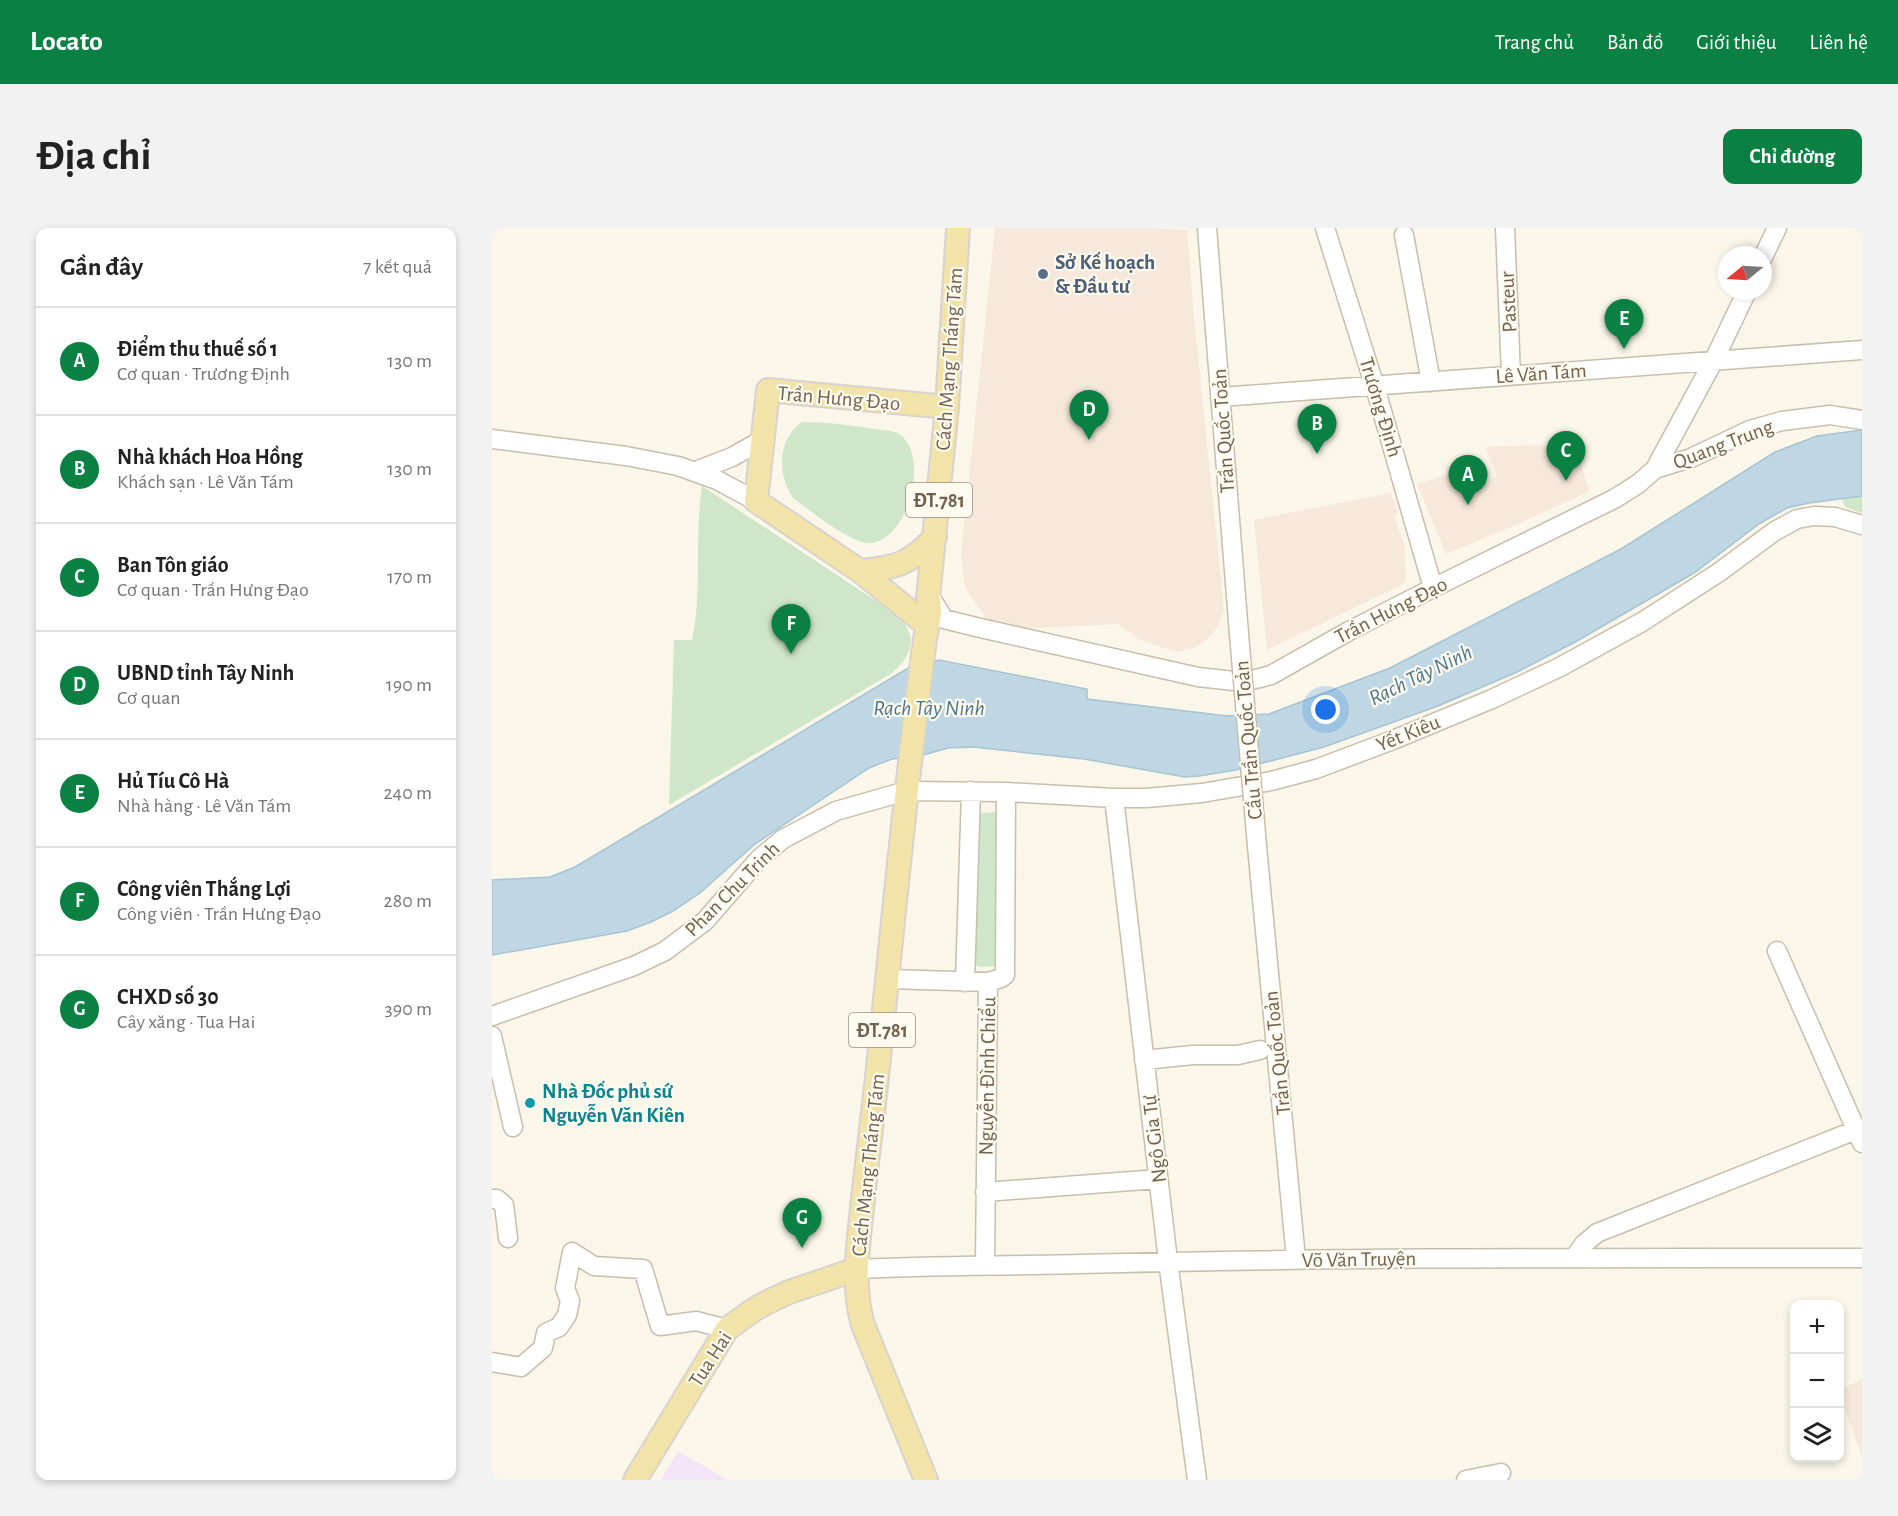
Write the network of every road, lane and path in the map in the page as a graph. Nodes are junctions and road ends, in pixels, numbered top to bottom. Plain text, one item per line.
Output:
1 (958, 228) edge
2 (1207, 228) edge
3 (1325, 228) edge
4 (1505, 228) edge
5 (1777, 228) edge
6 (1404, 235) dead end
7 (1768, 246) edge
8 (1743, 300) edge
9 (1862, 350) edge
10 (1714, 360) junction
11 (1511, 375) junction
12 (1431, 382) junction
13 (1375, 387) junction
14 (1220, 397) junction
15 (947, 407) junction
16 (1862, 420) edge
17 (492, 439) edge
18 (762, 440) junction
19 (1655, 469) junction
20 (696, 471) junction
21 (756, 501) junction
22 (1862, 525) edge
23 (935, 537) junction
24 (860, 571) junction
25 (1433, 588) junction
26 (930, 628) junction
27 (1239, 634) joint
28 (906, 791) junction
29 (971, 791) junction
30 (1006, 792) junction
31 (1114, 798) junction
32 (1257, 846) joint
33 (1778, 951) dead end
34 (888, 979) junction
35 (965, 982) junction
36 (988, 982) junction
37 (492, 1016) edge
38 (492, 1036) edge
39 (1260, 1050) dead end
40 (1144, 1060) junction
41 (513, 1127) dead end
42 (1859, 1136) edge
43 (1158, 1179) junction
44 (985, 1192) junction
45 (492, 1198) edge
46 (508, 1238) dead end
47 (1574, 1258) junction
48 (1862, 1258) edge
49 (1296, 1259) junction
50 (1168, 1261) junction
51 (985, 1264) junction
52 (857, 1269) junction
53 (727, 1329) junction
54 (492, 1362) edge
55 (1501, 1473) dead end
56 (635, 1480) edge
57 (926, 1480) edge
58 (1197, 1480) edge
59 (1466, 1480) edge

1 - 15 main road, Cách Mạng Tháng Tám / ĐT.781
2 - 14 street, Trần Quốc Toản
3 - 13 street, Trương Định
4 - 11 street, Pasteur
5 - 7 street
6 - 12 street
8 - 10 street, Trần Hưng Đạo
9 - 10 street, Lê Văn Tám
10 - 11 street, Lê Văn Tám
10 - 19 street, Trần Hưng Đạo
11 - 12 street, Lê Văn Tám
12 - 13 street, Lê Văn Tám
13 - 14 street, Lê Văn Tám
13 - 25 street, Trương Định
14 - 27 street, Trần Quốc Toản
15 - 18 main road, Trần Hưng Đạo
15 - 23 main road, Cách Mạng Tháng Tám / ĐT.781
16 - 19 street, Quang Trung
17 - 20 street, Trần Hưng Đạo
18 - 20 street
18 - 21 main road, Trần Hưng Đạo
19 - 25 street, Trần Hưng Đạo
20 - 21 street, Trần Hưng Đạo
21 - 24 main road, Trần Hưng Đạo
22 - 31 street, Yết Kiêu
23 - 24 main road
23 - 26 main road, Cách Mạng Tháng Tám / ĐT.781
24 - 26 main road, Trần Hưng Đạo
25 - 26 street, Trần Hưng Đạo
26 - 28 main road, Cách Mạng Tháng Tám / ĐT.781
27 - 32 street, Cầu Trần Quốc Toản, bridge
28 - 29 street, Yết Kiêu
28 - 34 main road, Cách Mạng Tháng Tám / ĐT.781
28 - 37 street, Phan Chu Trinh
29 - 30 street, Yết Kiêu
29 - 35 street, Nguyễn Đình Chiểu
30 - 31 street, Yết Kiêu
30 - 36 street, Nguyễn Đình Chiểu
31 - 40 street, Ngô Gia Tự
32 - 49 street, Trần Quốc Toản
33 - 42 street
34 - 35 street
34 - 52 main road, Cách Mạng Tháng Tám / ĐT.781
35 - 36 street
36 - 44 street, Nguyễn Đình Chiểu
38 - 41 street
39 - 40 street
40 - 43 street, Ngô Gia Tự
42 - 47 street
43 - 44 street
43 - 50 street, Ngô Gia Tự
44 - 51 street, Nguyễn Đình Chiểu
45 - 46 street
47 - 48 street, Võ Văn Truyện
47 - 49 street, Võ Văn Truyện
49 - 50 street, Võ Văn Truyện
50 - 51 street, Võ Văn Truyện
50 - 58 street, Ngô Gia Tự
51 - 52 street, Võ Văn Truyện
52 - 53 main road, Tua Hai
52 - 57 main road, Cách Mạng Tháng Tám / ĐT.781
53 - 54 street
53 - 56 main road, Tua Hai
55 - 59 street

